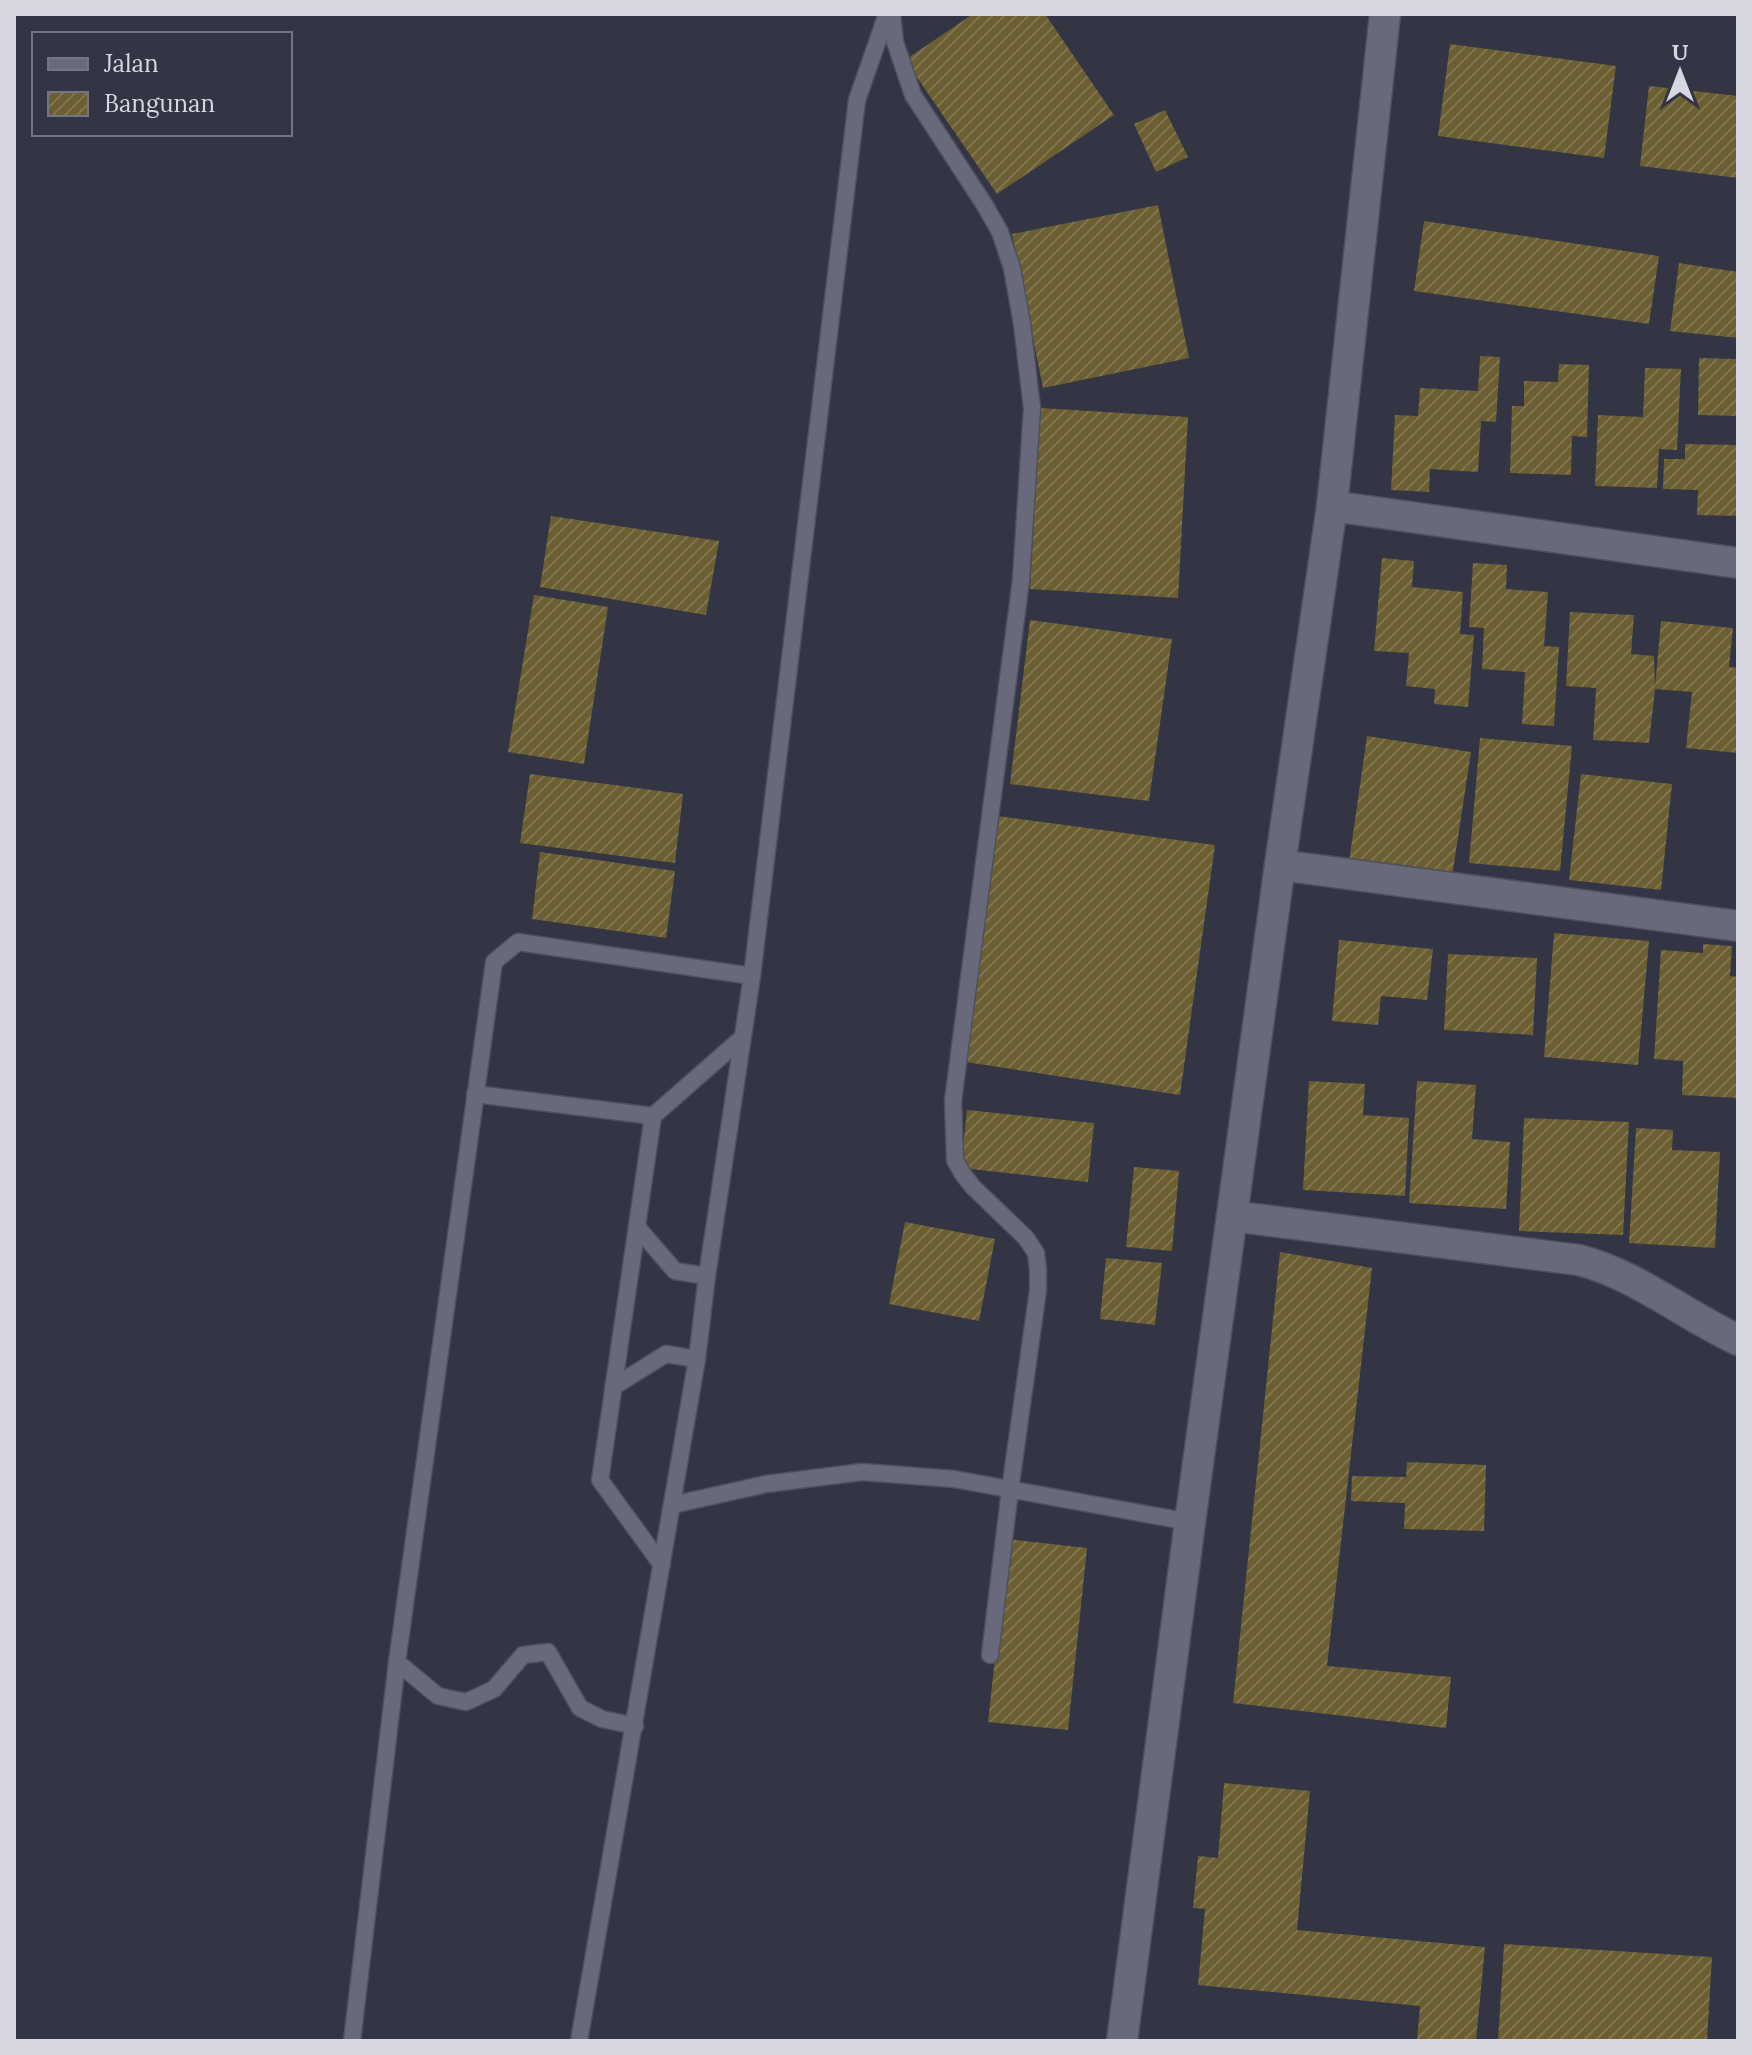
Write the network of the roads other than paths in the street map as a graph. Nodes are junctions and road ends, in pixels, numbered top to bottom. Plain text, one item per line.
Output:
1 (889, 14) edge
2 (1385, 14) edge
3 (1332, 506) junction
4 (1738, 563) edge
5 (1280, 865) junction
6 (1738, 926) edge
7 (752, 976) junction
8 (742, 1038) junction
9 (475, 1094) junction
10 (653, 1116) junction
11 (1232, 1216) junction
12 (637, 1227) junction
13 (707, 1276) junction
14 (1738, 1340) edge
15 (697, 1359) junction
16 (613, 1387) junction
17 (1010, 1490) junction
18 (672, 1505) junction
19 (1190, 1522) junction
20 (662, 1565) junction
21 (990, 1655) dead end
22 (397, 1662) junction
23 (635, 1726) junction
24 (352, 2041) edge
25 (579, 2041) edge
26 (1122, 2041) edge

1 - 7 lane
1 - 17 lane
2 - 3 street
3 - 4 street
3 - 5 street
5 - 6 street
5 - 11 street
7 - 8 lane
7 - 9 lane
8 - 10 lane
8 - 13 lane
9 - 10 lane
9 - 22 lane
10 - 12 lane
11 - 14 street
11 - 19 street
12 - 13 lane
12 - 16 lane
13 - 15 lane
15 - 16 lane
15 - 18 lane
16 - 20 lane
17 - 18 lane
17 - 19 lane
17 - 21 lane
18 - 20 lane
19 - 26 street
20 - 23 lane
22 - 23 lane
22 - 24 lane
23 - 25 lane

